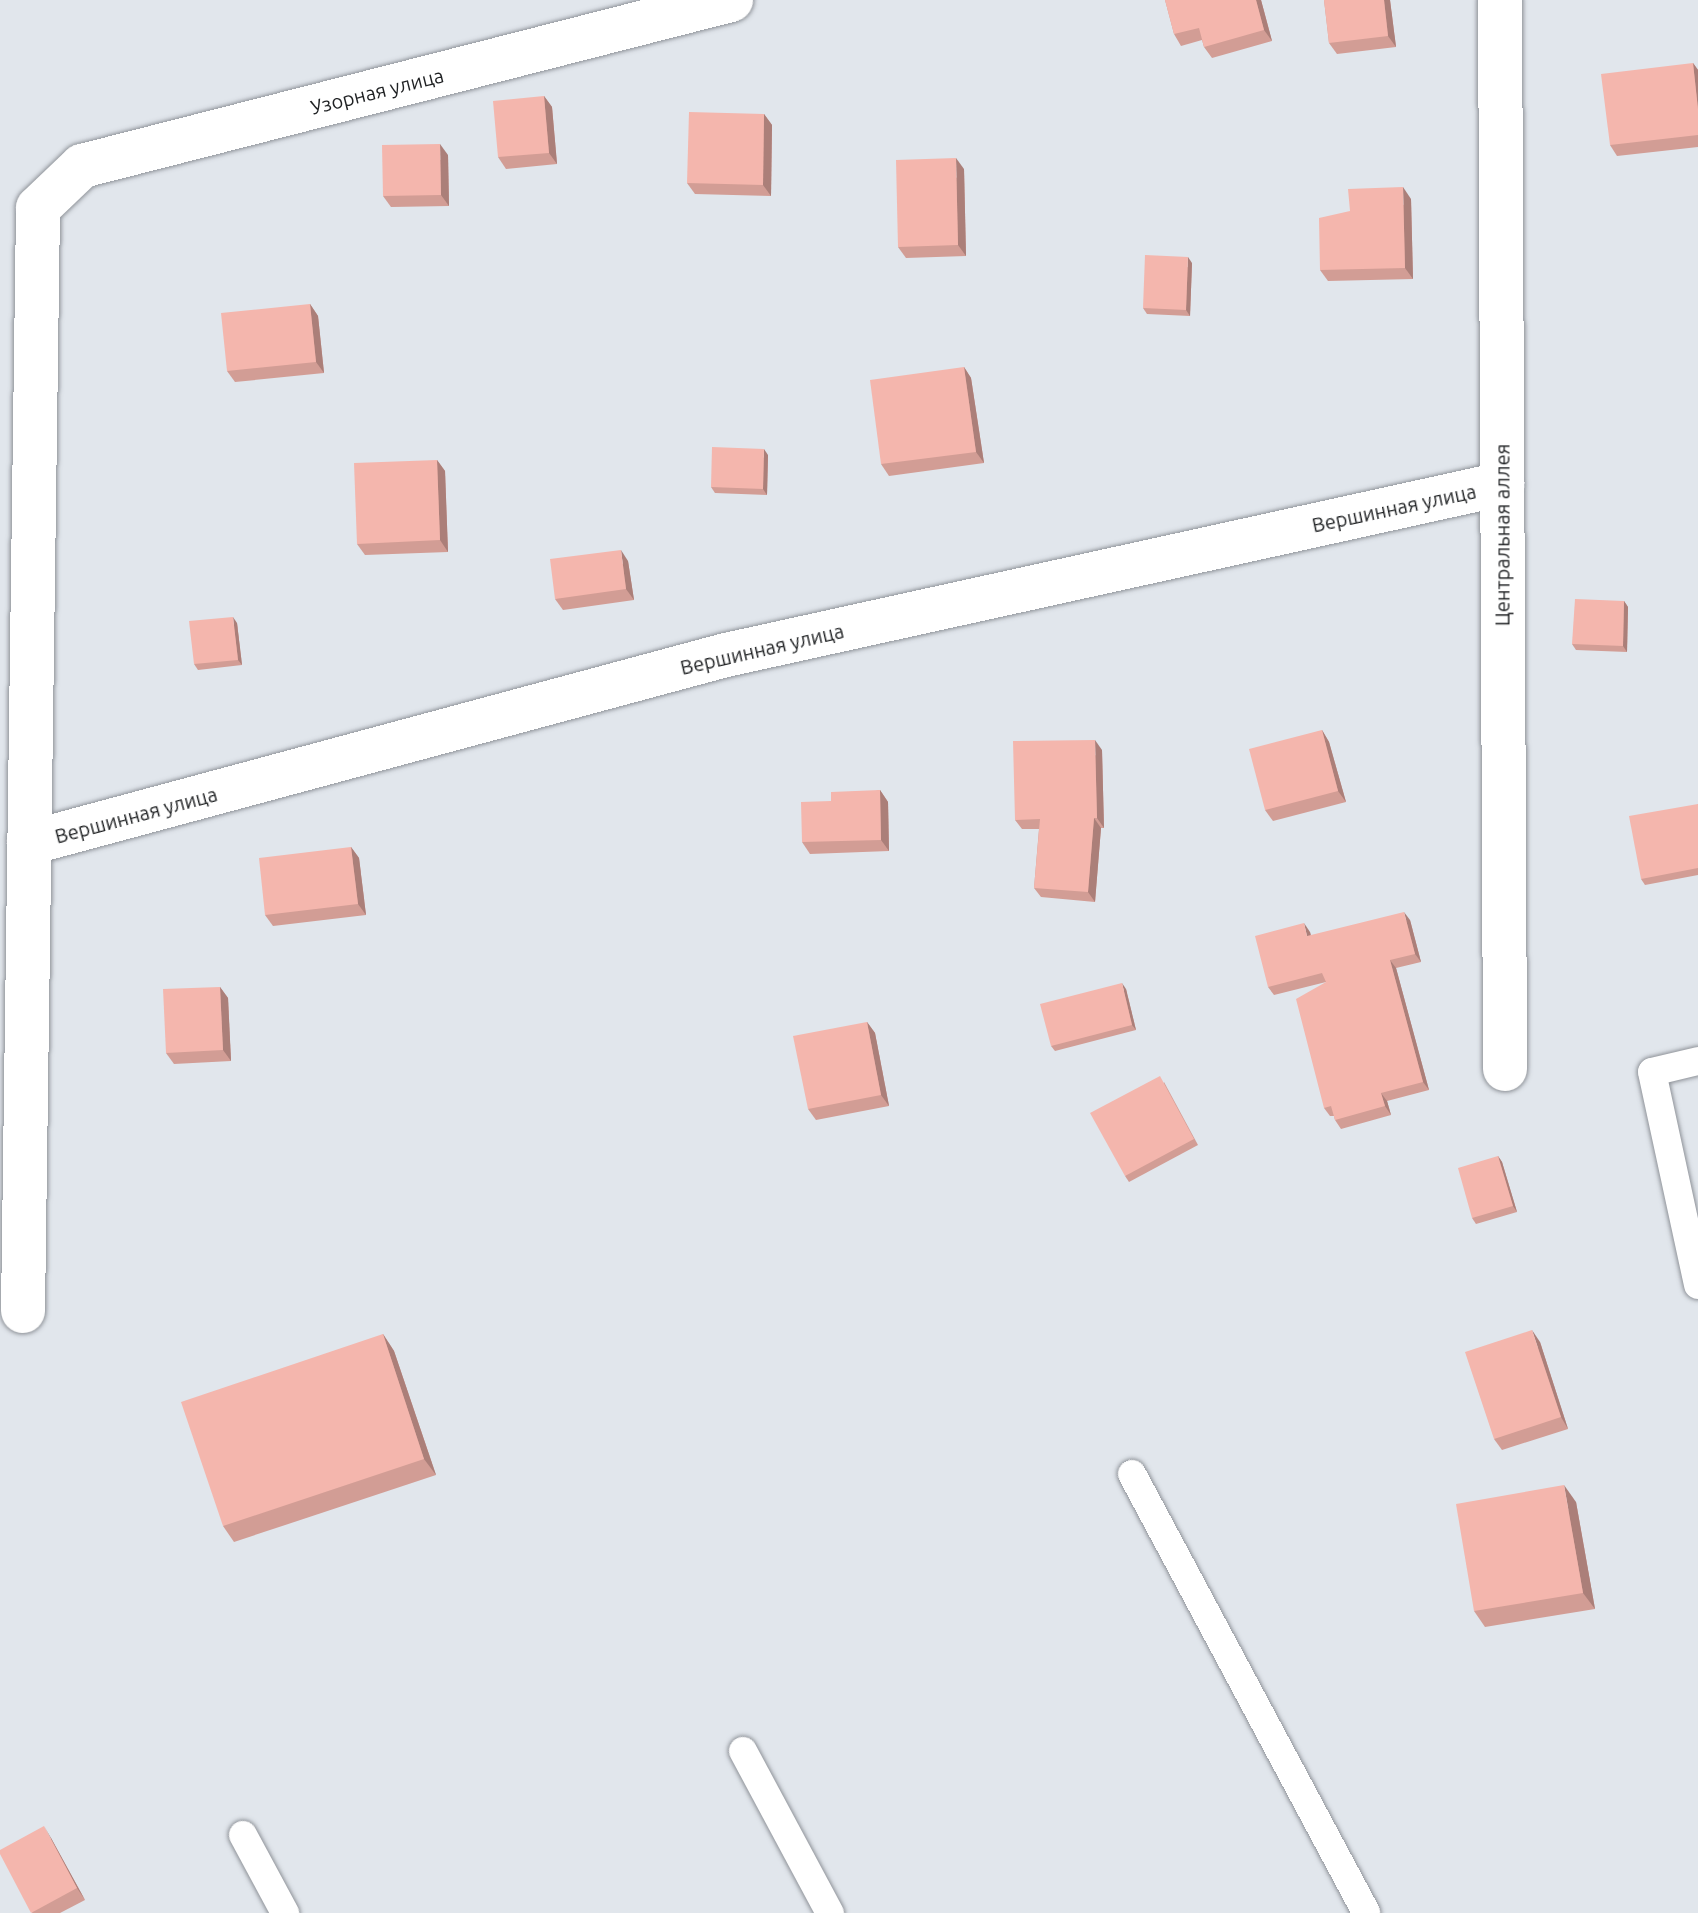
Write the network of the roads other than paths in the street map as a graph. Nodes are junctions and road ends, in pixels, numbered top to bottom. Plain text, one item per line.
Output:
1 (731, 0) edge
2 (1500, 0) edge
3 (1502, 484) junction
4 (29, 843) junction
5 (1698, 1061) edge
6 (1505, 1069) dead end
7 (1698, 1285) edge
8 (23, 1311) dead end
9 (1132, 1474) dead end
10 (743, 1751) dead end
11 (243, 1835) dead end
12 (285, 1913) edge
13 (830, 1913) edge
14 (1366, 1913) edge

1 - 4 street, Узорная улица
2 - 3 street, Центральная аллея
3 - 4 street, Вершинная улица
3 - 6 street, Центральная аллея
4 - 8 street
5 - 7 lane
9 - 14 lane
10 - 13 lane
11 - 12 lane

